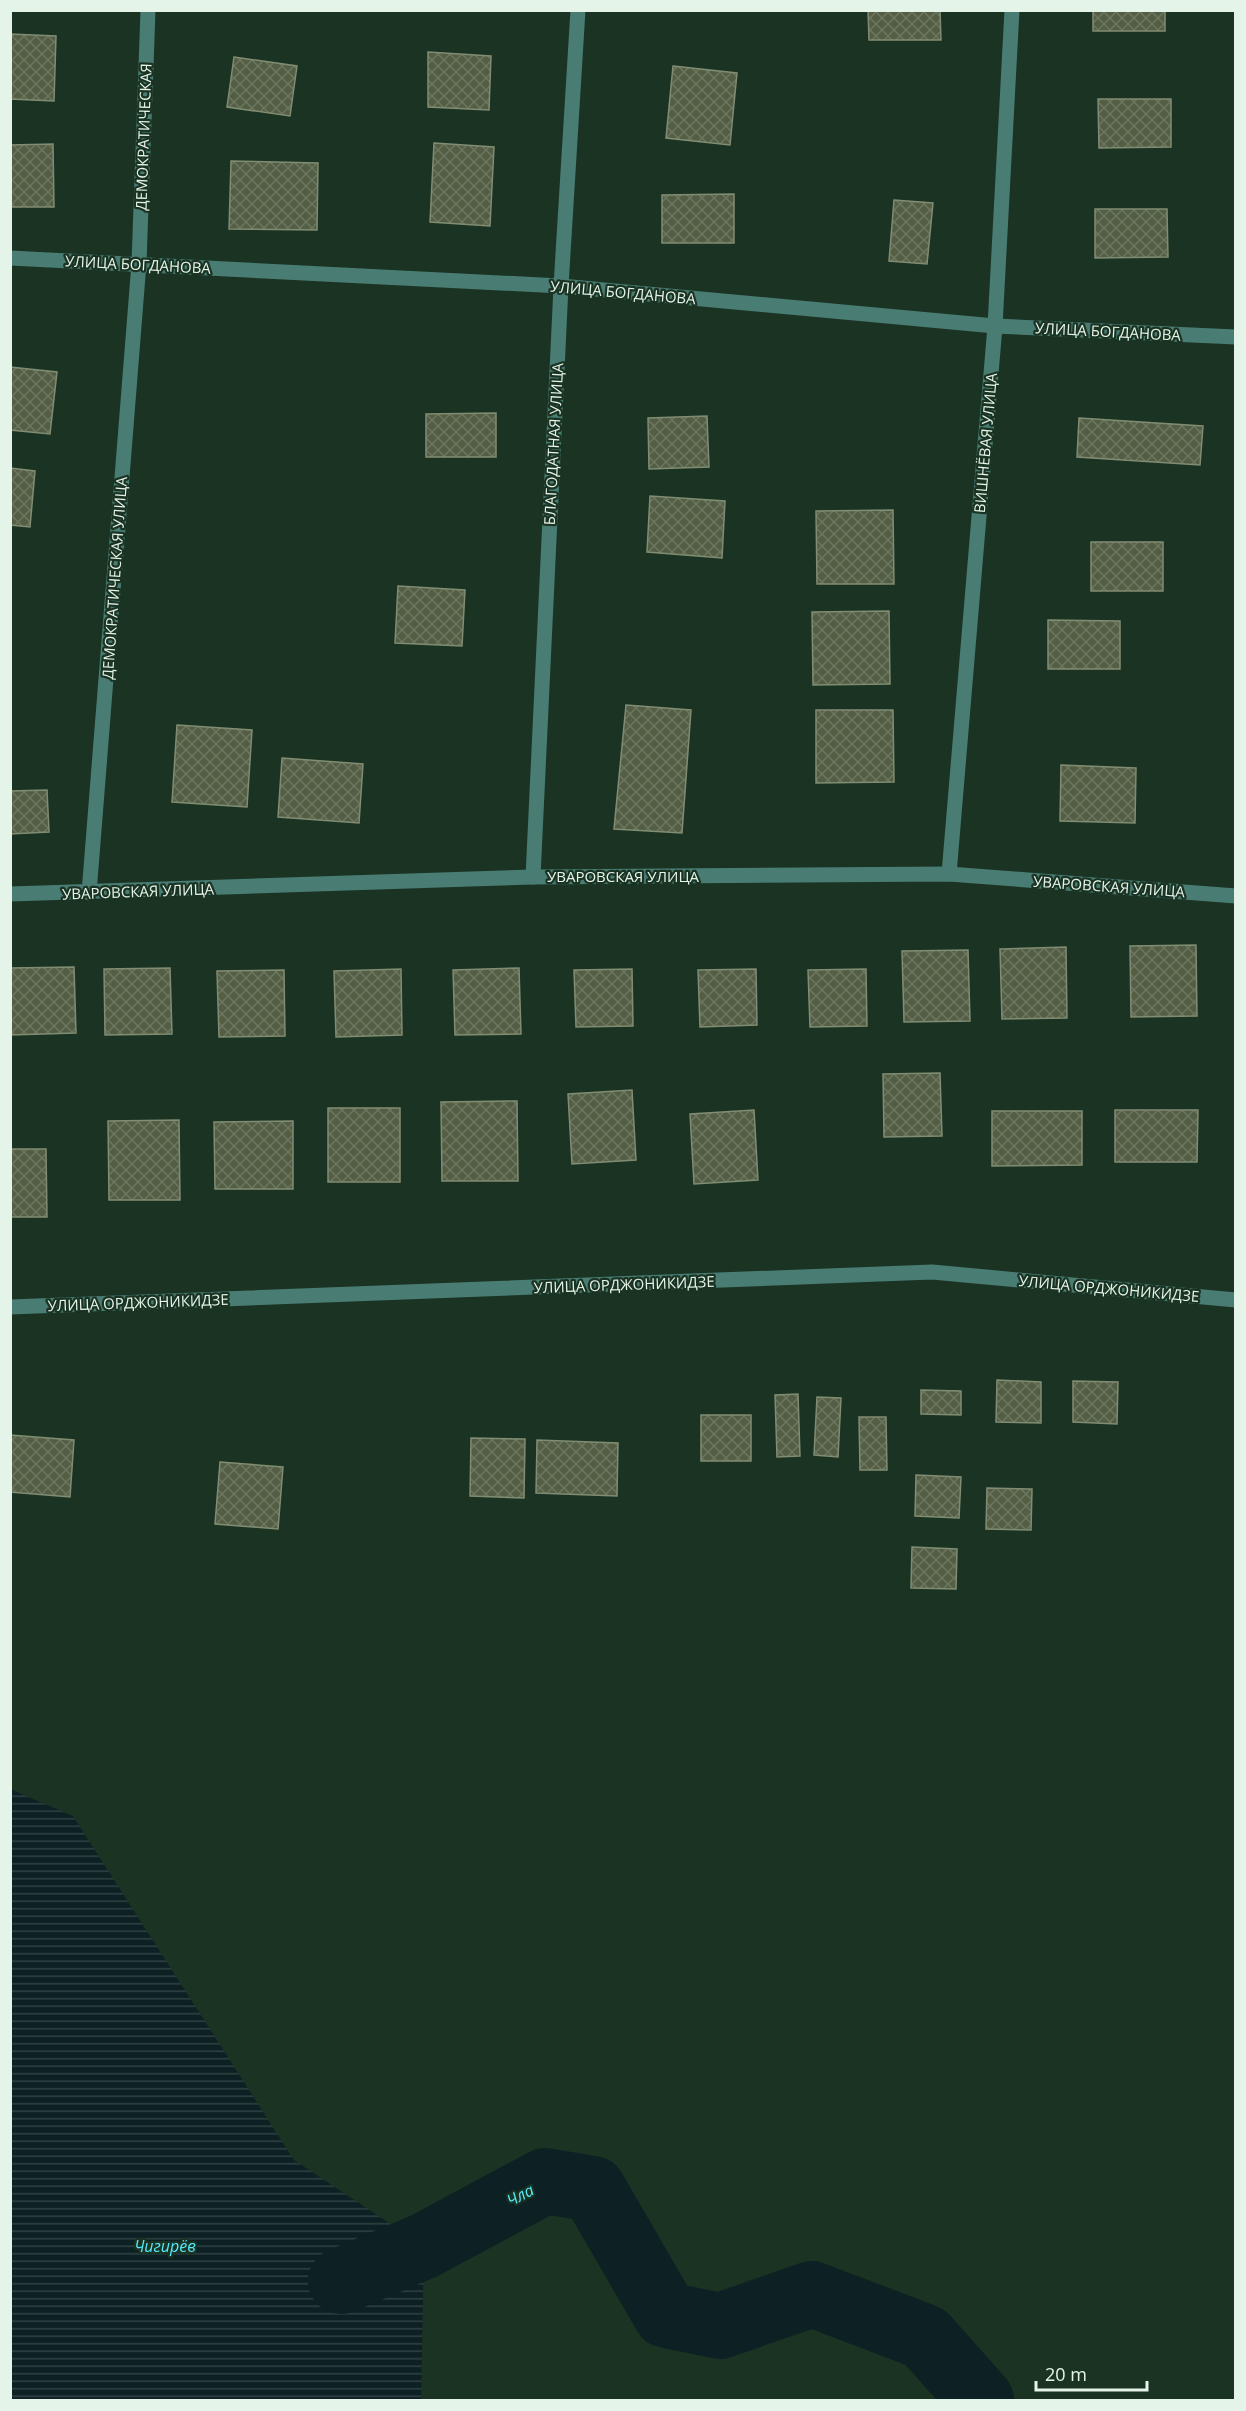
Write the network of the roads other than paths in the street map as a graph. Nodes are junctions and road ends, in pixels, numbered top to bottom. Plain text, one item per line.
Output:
1 (148, 10) edge
2 (578, 10) edge
3 (1012, 10) edge
4 (10, 258) edge
5 (139, 263) junction
6 (561, 286) junction
7 (995, 326) junction
8 (1236, 337) edge
9 (950, 874) junction
10 (533, 877) junction
11 (89, 893) junction
12 (10, 894) edge
13 (1236, 896) edge
14 (1236, 1300) edge
15 (10, 1307) edge

1 - 5 street, ДЕМОКРАТИЧЕСКАЯ
2 - 6 street, БЛАГОДАТНАЯ УЛИЦА
3 - 7 street, ВИШНЁВАЯ УЛИЦА
4 - 5 street, УЛИЦА БОГДАНОВА
5 - 6 street, УЛИЦА БОГДАНОВА
5 - 11 street, ДЕМОКРАТИЧЕСКАЯ УЛИЦА
6 - 7 street, УЛИЦА БОГДАНОВА
6 - 10 street, БЛАГОДАТНАЯ УЛИЦА
7 - 8 street, УЛИЦА БОГДАНОВА
7 - 9 street, ВИШНЁВАЯ УЛИЦА
9 - 10 street, УВАРОВСКАЯ УЛИЦА
9 - 13 street, УВАРОВСКАЯ УЛИЦА
10 - 11 street, УВАРОВСКАЯ УЛИЦА
11 - 12 street, УВАРОВСКАЯ УЛИЦА
14 - 15 street, УЛИЦА ОРДЖОНИКИДЗЕ

